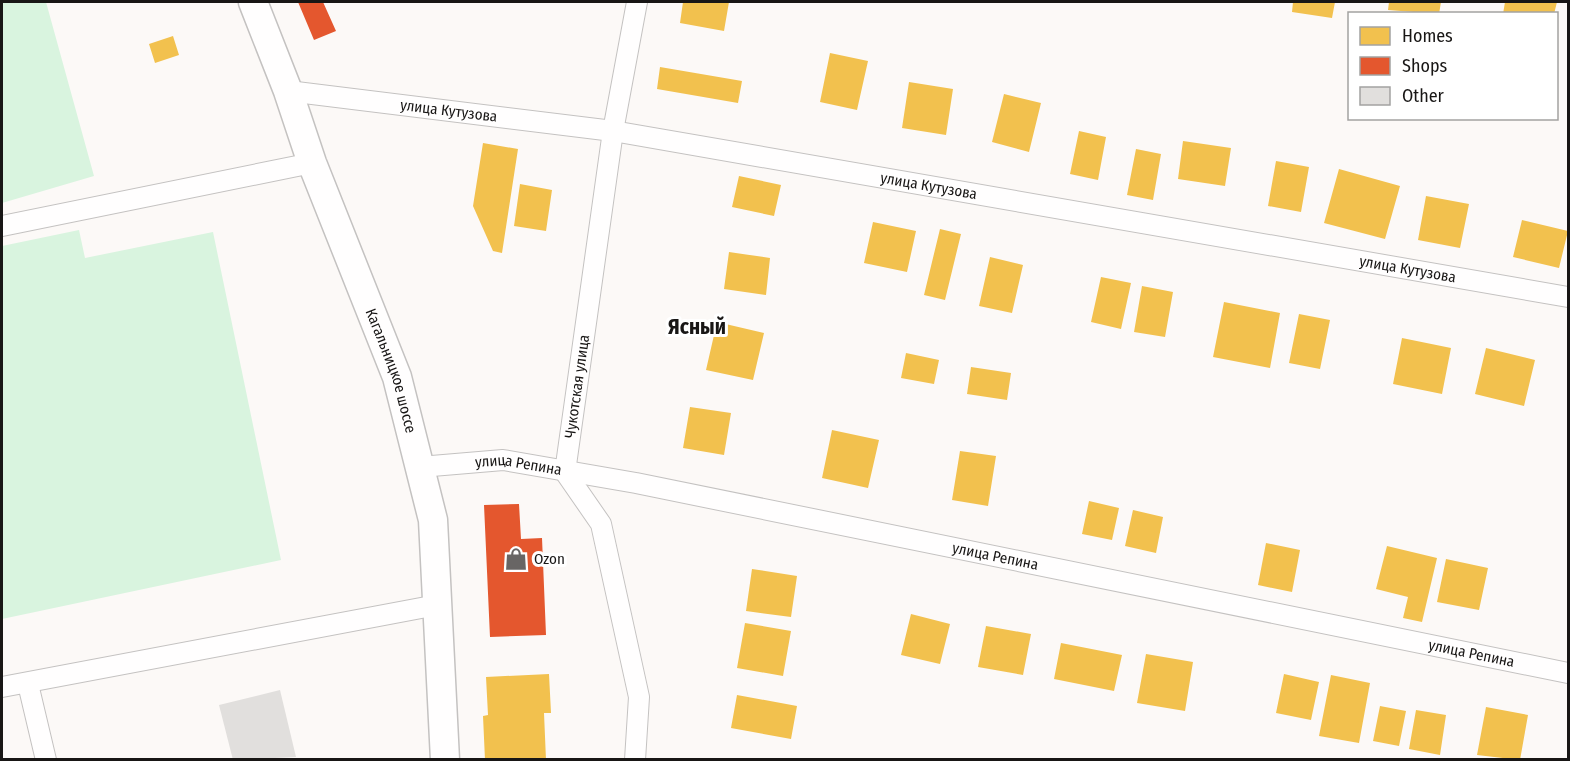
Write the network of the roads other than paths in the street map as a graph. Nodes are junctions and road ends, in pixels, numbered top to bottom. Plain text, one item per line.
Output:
1 (254, 2) edge
2 (637, 2) edge
3 (288, 91) junction
4 (613, 131) junction
5 (312, 163) junction
6 (2, 225) edge
7 (1569, 297) edge
8 (420, 467) junction
9 (564, 472) junction
10 (437, 605) junction
11 (1569, 673) edge
12 (28, 684) junction
13 (2, 687) edge
14 (46, 759) edge
15 (445, 759) edge
16 (635, 759) edge

1 - 3 main road, Кагальницкое шоссе
2 - 4 street, Чукотская улица
3 - 4 street, улица Кутузова
3 - 5 main road, Кагальницкое шоссе
4 - 7 street, улица Кутузова
4 - 9 street, Чукотская улица
5 - 6 street
5 - 8 main road, Кагальницкое шоссе
8 - 9 street, улица Репина
8 - 10 main road, Кагальницкое шоссе
9 - 11 street, улица Репина
9 - 16 street
10 - 12 street
10 - 15 main road, Кагальницкое шоссе
12 - 13 street
12 - 14 street

